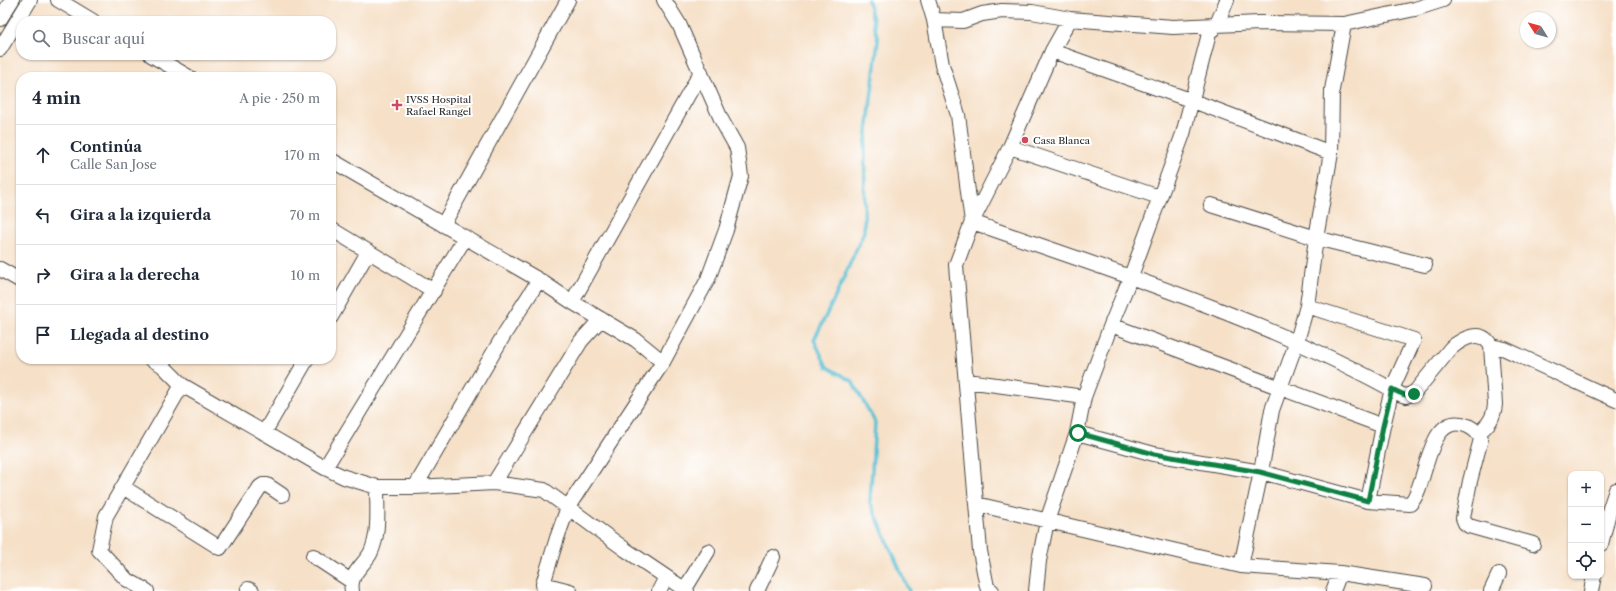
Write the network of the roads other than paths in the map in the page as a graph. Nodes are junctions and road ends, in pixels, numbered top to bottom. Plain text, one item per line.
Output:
1 (12, 0) edge
2 (30, 0) edge
3 (58, 0) edge
4 (568, 0) edge
5 (664, 0) edge
6 (928, 0) edge
7 (1227, 0) edge
8 (1444, 0) edge
9 (20, 16) edge
10 (85, 16) edge
11 (0, 19) edge
12 (1070, 19) junction
13 (934, 20) junction
14 (16, 23) edge
15 (1217, 24) junction
16 (1344, 24) junction
17 (0, 49) edge
18 (1052, 51) junction
19 (160, 60) edge
20 (180, 72) edge
21 (701, 72) junction
22 (1193, 101) junction
23 (1010, 147) junction
24 (1331, 154) junction
25 (336, 163) edge
26 (1159, 197) junction
27 (1211, 205) dead end
28 (972, 222) junction
29 (443, 225) junction
30 (336, 232) edge
31 (465, 238) junction
32 (1316, 238) junction
33 (368, 252) junction
34 (1425, 265) dead end
35 (0, 269) edge
36 (1131, 276) junction
37 (16, 278) edge
38 (539, 280) junction
39 (434, 291) junction
40 (572, 302) junction
41 (1307, 306) junction
42 (336, 307) edge
43 (601, 319) junction
44 (1111, 325) junction
45 (1297, 341) junction
46 (1491, 346) junction
47 (663, 362) junction
48 (162, 364) edge
49 (304, 364) edge
50 (967, 381) junction
51 (182, 385) junction
52 (1281, 388) junction
53 (1392, 389) junction
54 (1084, 397) junction
55 (1616, 400) edge
56 (1383, 426) junction
57 (264, 433) junction
58 (1078, 433) junction
59 (1478, 433) junction
60 (324, 468) junction
61 (1260, 472) junction
62 (494, 483) junction
63 (123, 487) junction
64 (377, 487) junction
65 (415, 487) junction
66 (1616, 490) edge
67 (282, 495) dead end
68 (1368, 501) junction
69 (976, 504) junction
70 (568, 507) junction
71 (1047, 522) junction
72 (1601, 543) edge
73 (1533, 544) dead end
74 (708, 551) dead end
75 (313, 556) dead end
76 (773, 557) dead end
77 (1241, 566) junction
78 (1340, 573) junction
79 (1499, 574) dead end
80 (666, 577) junction
81 (1593, 579) edge
82 (352, 586) edge
83 (1425, 586) dead end
84 (544, 588) edge
85 (686, 590) edge
86 (147, 591) edge
87 (570, 591) edge
88 (659, 591) edge
89 (757, 591) edge
90 (992, 591) edge
91 (1036, 591) edge
92 (1334, 591) edge
93 (1491, 591) edge
94 (1591, 591) edge

1 - 11 street
2 - 9 street
3 - 10 street
4 - 29 street
5 - 21 street
6 - 13 street
7 - 15 street
8 - 16 street
12 - 13 street
12 - 15 street
12 - 18 street
13 - 28 street
14 - 17 street
15 - 16 street
15 - 22 street
16 - 24 street
18 - 22 street
18 - 23 street
19 - 20 street
21 - 40 street
21 - 47 street
22 - 24 street
22 - 26 street
23 - 26 street
23 - 28 street
24 - 32 street
25 - 29 street
26 - 36 street
27 - 32 street
28 - 36 street
28 - 50 street
29 - 31 street
30 - 33 street
31 - 38 street
31 - 39 street
32 - 34 street
32 - 41 street
33 - 39 street
33 - 42 street
35 - 37 street
36 - 44 street
36 - 45 street
38 - 40 street
38 - 65 street
39 - 60 street
40 - 43 street
41 - 45 street
41 - 53 street
43 - 47 street
43 - 62 street
44 - 52 street
44 - 54 street
45 - 52 street
45 - 53 street
46 - 53 street
46 - 55 street
46 - 59 street
47 - 70 street
48 - 51 street
49 - 57 street
50 - 54 street
50 - 69 street
51 - 57 street
51 - 63 street
52 - 56 street
52 - 61 street
53 - 56 street
54 - 58 street
56 - 68 street
57 - 60 street
58 - 61 street
58 - 71 street
59 - 68 street
59 - 73 street
60 - 64 street
61 - 68 street
61 - 77 street
62 - 65 street
62 - 70 street
63 - 67 street
63 - 86 street
64 - 65 street
64 - 82 street
66 - 72 street
69 - 71 street
69 - 90 street
70 - 80 street
70 - 84 street
71 - 77 street
71 - 91 street
74 - 85 street
75 - 82 street
76 - 89 street
77 - 78 street
78 - 83 street
78 - 92 street
79 - 93 street
80 - 85 street
80 - 88 street
81 - 94 street
84 - 87 street

